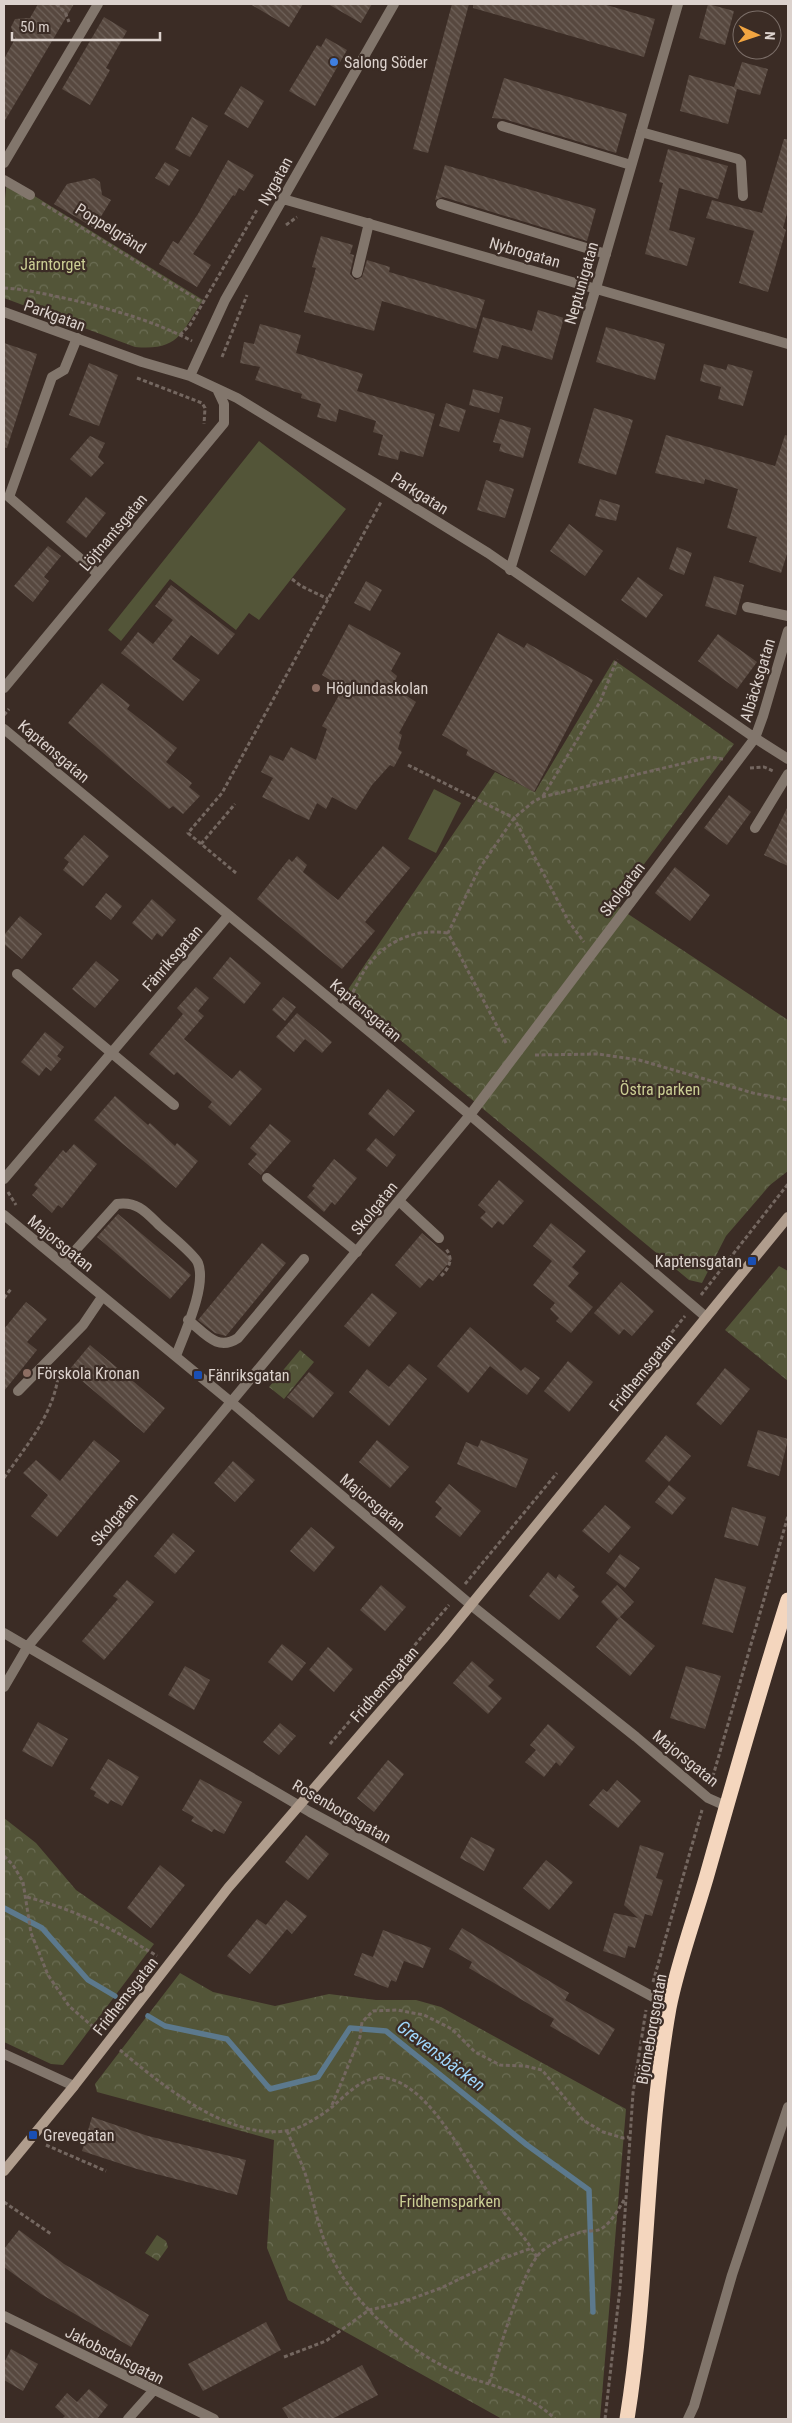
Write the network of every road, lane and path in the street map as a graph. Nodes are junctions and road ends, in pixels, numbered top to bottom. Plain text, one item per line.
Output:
1 (56, 4) edge
2 (98, 4) edge
3 (394, 4) edge
4 (678, 4) edge
5 (69, 22) dead end
6 (502, 126) dead end
7 (641, 132) junction
8 (4, 163) edge
9 (631, 165) junction
10 (4, 180) edge
11 (30, 196) joint
12 (743, 196) dead end
13 (283, 199) junction
14 (441, 204) dead end
15 (296, 219) dead end
16 (305, 221) dead end
17 (369, 223) junction
18 (606, 254) junction
19 (357, 273) dead end
20 (4, 288) edge
21 (596, 288) junction
22 (202, 303) dead end
23 (4, 312) edge
24 (77, 338) junction
25 (788, 344) edge
26 (203, 347) junction
27 (128, 374) dead end
28 (190, 376) junction
29 (217, 389) junction
30 (210, 439) junction
31 (387, 491) junction
32 (510, 570) junction
33 (98, 574) junction
34 (292, 579) dead end
35 (328, 599) junction
36 (747, 607) dead end
37 (788, 616) edge
38 (788, 630) edge
39 (622, 647) junction
40 (4, 688) edge
41 (9, 709) dead end
42 (4, 715) edge
43 (4, 728) edge
44 (755, 738) junction
45 (788, 759) edge
46 (734, 765) junction
47 (408, 766) dead end
48 (746, 770) dead end
49 (785, 774) edge
50 (542, 797) junction
51 (234, 804) dead end
52 (514, 818) junction
53 (756, 828) dead end
54 (202, 844) junction
55 (236, 873) dead end
56 (228, 916) junction
57 (448, 933) junction
58 (592, 953) junction
59 (17, 974) dead end
60 (348, 1001) dead end
61 (110, 1053) junction
62 (513, 1056) junction
63 (788, 1100) edge
64 (174, 1105) dead end
65 (470, 1115) junction
66 (267, 1178) dead end
67 (4, 1179) edge
68 (788, 1184) edge
69 (399, 1201) junction
70 (4, 1215) edge
71 (788, 1217) edge
72 (439, 1238) joint
73 (357, 1252) junction
74 (304, 1259) dead end
75 (64, 1263) junction
76 (442, 1276) dead end
77 (11, 1289) dead end
78 (102, 1297) junction
79 (4, 1298) edge
80 (693, 1306) junction
81 (706, 1317) junction
82 (188, 1320) junction
83 (62, 1347) junction
84 (176, 1356) junction
85 (637, 1376) dead end
86 (18, 1391) dead end
87 (231, 1402) junction
88 (562, 1468) dead end
89 (4, 1478) edge
90 (458, 1594) junction
91 (788, 1600) edge
92 (471, 1605) junction
93 (4, 1633) edge
94 (28, 1646) junction
95 (4, 1687) edge
96 (329, 1746) dead end
97 (299, 1804) junction
98 (726, 1806) junction
99 (4, 1856) edge
100 (26, 1898) junction
101 (158, 1957) dead end
102 (670, 2006) junction
103 (98, 2031) dead end
104 (119, 2050) dead end
105 (640, 2052) dead end
106 (4, 2054) edge
107 (74, 2086) junction
108 (788, 2107) edge
109 (330, 2108) junction
110 (287, 2131) junction
111 (630, 2136) junction
112 (46, 2145) dead end
113 (4, 2171) edge
114 (106, 2171) dead end
115 (625, 2199) junction
116 (4, 2202) edge
117 (51, 2234) dead end
118 (532, 2248) junction
119 (538, 2257) junction
120 (369, 2310) junction
121 (4, 2316) edge
122 (284, 2357) dead end
123 (489, 2383) junction
124 (153, 2391) junction
125 (128, 2419) edge
126 (214, 2419) edge
127 (555, 2419) edge
128 (605, 2419) edge
129 (626, 2419) edge
130 (688, 2419) edge

1 - 5 path
2 - 8 street
3 - 13 street, Nygatan
4 - 7 street, Neptunigatan
6 - 9 street
7 - 9 street, Neptunigatan
7 - 12 street
9 - 18 street, Neptunigatan
10 - 11 street
11 - 22 path, Poppelgränd
13 - 17 street, Nybrogatan
13 - 26 street, Nygatan
14 - 18 street
15 - 16 path
17 - 19 street
17 - 21 street, Nybrogatan
18 - 21 street, Neptunigatan
20 - 26 path
21 - 25 street, Nybrogatan
21 - 32 street, Neptunigatan
23 - 24 street, Parkgatan
24 - 28 street, Parkgatan
24 - 33 street
26 - 28 street, Nygatan
27 - 30 path
28 - 29 street, Parkgatan
29 - 30 street, Löjtnantsgatan
29 - 31 street, Parkgatan
30 - 33 street, Löjtnantsgatan
31 - 32 street, Parkgatan
31 - 35 path
32 - 39 street, Parkgatan
33 - 40 street, Löjtnantsgatan
34 - 35 path
35 - 54 path
36 - 37 street
38 - 44 street, Albäcksgatan
39 - 44 street, Parkgatan
39 - 50 path
41 - 42 path
43 - 56 street, Kaptensgatan
44 - 45 street, Parkgatan
44 - 46 street, Skolgatan
46 - 50 path
46 - 58 street, Skolgatan
47 - 52 path
48 - 49 path
49 - 53 street
50 - 52 path
51 - 54 path
52 - 57 path
52 - 58 path
54 - 55 path
56 - 61 street, Fänriksgatan
56 - 65 street, Kaptensgatan
57 - 60 path
57 - 62 path
58 - 62 street, Skolgatan
59 - 61 street
61 - 64 street
61 - 67 street, Fänriksgatan
62 - 63 path
62 - 65 street, Skolgatan
65 - 69 street, Skolgatan
65 - 80 street, Kaptensgatan
66 - 73 street
68 - 80 path
69 - 72 street
69 - 73 street, Skolgatan
70 - 75 street, Majorsgatan
71 - 81 street, Fridhemsgatan
72 - 76 path
73 - 87 street, Skolgatan
74 - 82 street
75 - 78 street, Majorsgatan
75 - 82 street
77 - 79 path
78 - 83 street
78 - 84 street, Majorsgatan
80 - 81 street, Kaptensgatan
80 - 85 path
81 - 92 street, Fridhemsgatan
82 - 84 street
83 - 86 street
83 - 89 path
84 - 87 street, Majorsgatan
87 - 90 street, Majorsgatan
87 - 94 street, Skolgatan
88 - 90 path
90 - 92 street, Majorsgatan
90 - 96 path
91 - 98 highway, Björneborgsgatan
92 - 97 street, Fridhemsgatan
92 - 98 street, Majorsgatan
93 - 94 street, Rosenborgsgatan
94 - 95 street, Skolgatan
94 - 97 street, Rosenborgsgatan
97 - 102 street, Rosenborgsgatan
97 - 107 street, Fridhemsgatan
98 - 102 highway, Björneborgsgatan
99 - 100 path
100 - 101 path
100 - 103 path
102 - 129 highway, Björneborgsgatan
104 - 110 path
105 - 111 path
106 - 107 street
107 - 113 street, Fridhemsgatan
108 - 130 street
109 - 110 path
109 - 111 path
109 - 118 path
110 - 120 path
111 - 115 path
112 - 114 path
115 - 119 path
115 - 128 path
116 - 117 path
118 - 119 path
118 - 120 path
119 - 123 path
120 - 122 path
120 - 123 path
121 - 124 street, Jakobsdalsgatan
123 - 127 path
124 - 125 street
124 - 126 street, Jakobsdalsgatan

